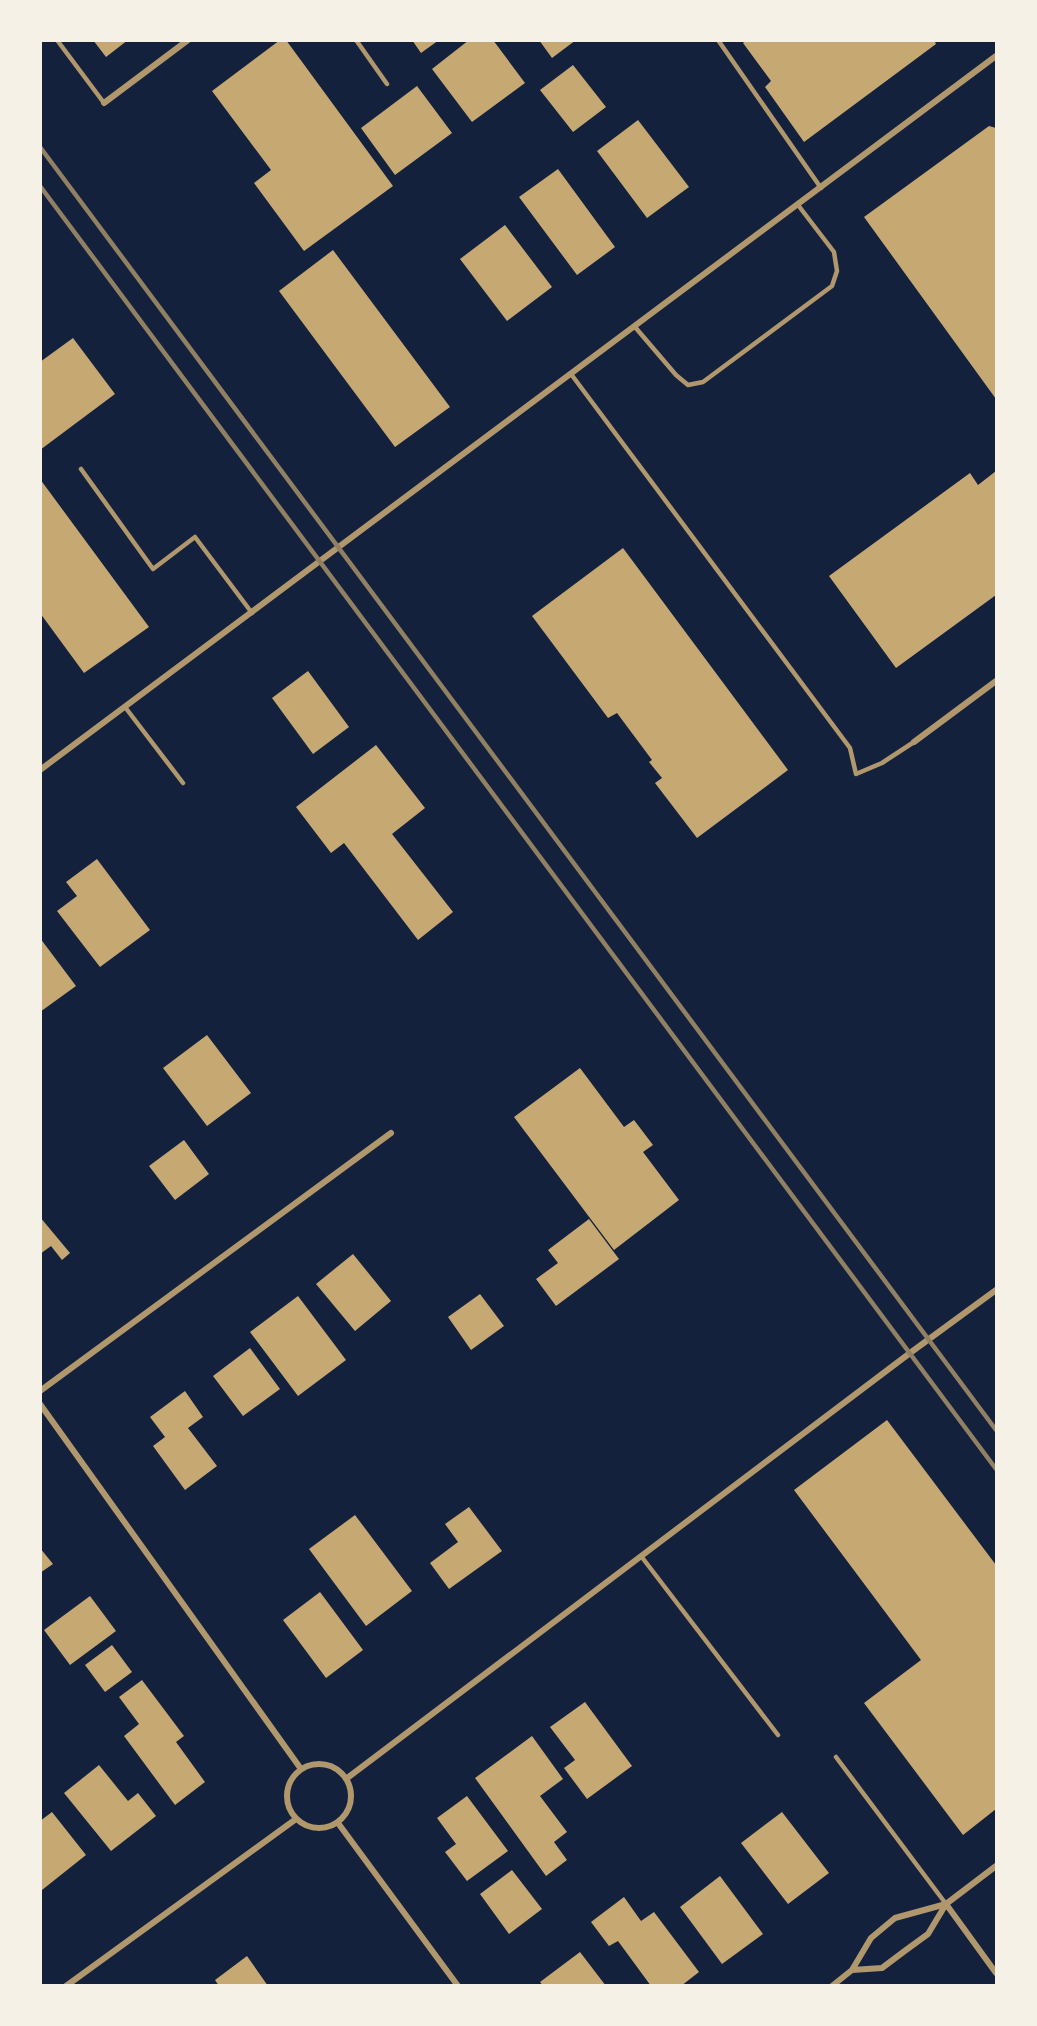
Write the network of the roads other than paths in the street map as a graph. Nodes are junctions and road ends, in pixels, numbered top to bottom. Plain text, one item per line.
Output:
1 (57, 40) edge
2 (188, 40) edge
3 (356, 40) edge
4 (718, 40) edge
5 (996, 56) edge
6 (387, 84) dead end
7 (104, 103) joint
8 (820, 188) junction
9 (798, 205) junction
10 (635, 327) junction
11 (572, 374) junction
12 (81, 469) dead end
13 (252, 613) junction
14 (996, 681) edge
15 (125, 707) junction
16 (914, 742) joint
17 (40, 770) edge
18 (183, 783) dead end
19 (391, 1133) dead end
20 (996, 1290) edge
21 (40, 1391) edge
22 (40, 1404) edge
23 (641, 1556) junction
24 (778, 1736) dead end
25 (836, 1756) dead end
26 (301, 1770) junction
27 (346, 1779) junction
28 (296, 1819) junction
29 (338, 1823) junction
30 (996, 1866) edge
31 (946, 1904) junction
32 (852, 1970) junction
33 (996, 1973) edge
34 (66, 1986) edge
35 (458, 1986) edge
36 (831, 1986) edge

1 - 7 lane
2 - 7 street
3 - 6 lane
4 - 8 lane
5 - 8 street
8 - 9 street
9 - 10 street
9 - 10 lane
10 - 11 street
11 - 13 street
11 - 16 lane
12 - 13 lane
13 - 15 street
14 - 16 street
15 - 17 street
15 - 18 lane
19 - 21 street
20 - 23 street
22 - 26 street
23 - 24 lane
23 - 27 street
25 - 31 lane
26 - 27 street
26 - 28 street
27 - 29 street
28 - 29 street
28 - 34 street
29 - 35 street
30 - 31 street
31 - 32 street
31 - 32 street
31 - 33 street
32 - 36 street

